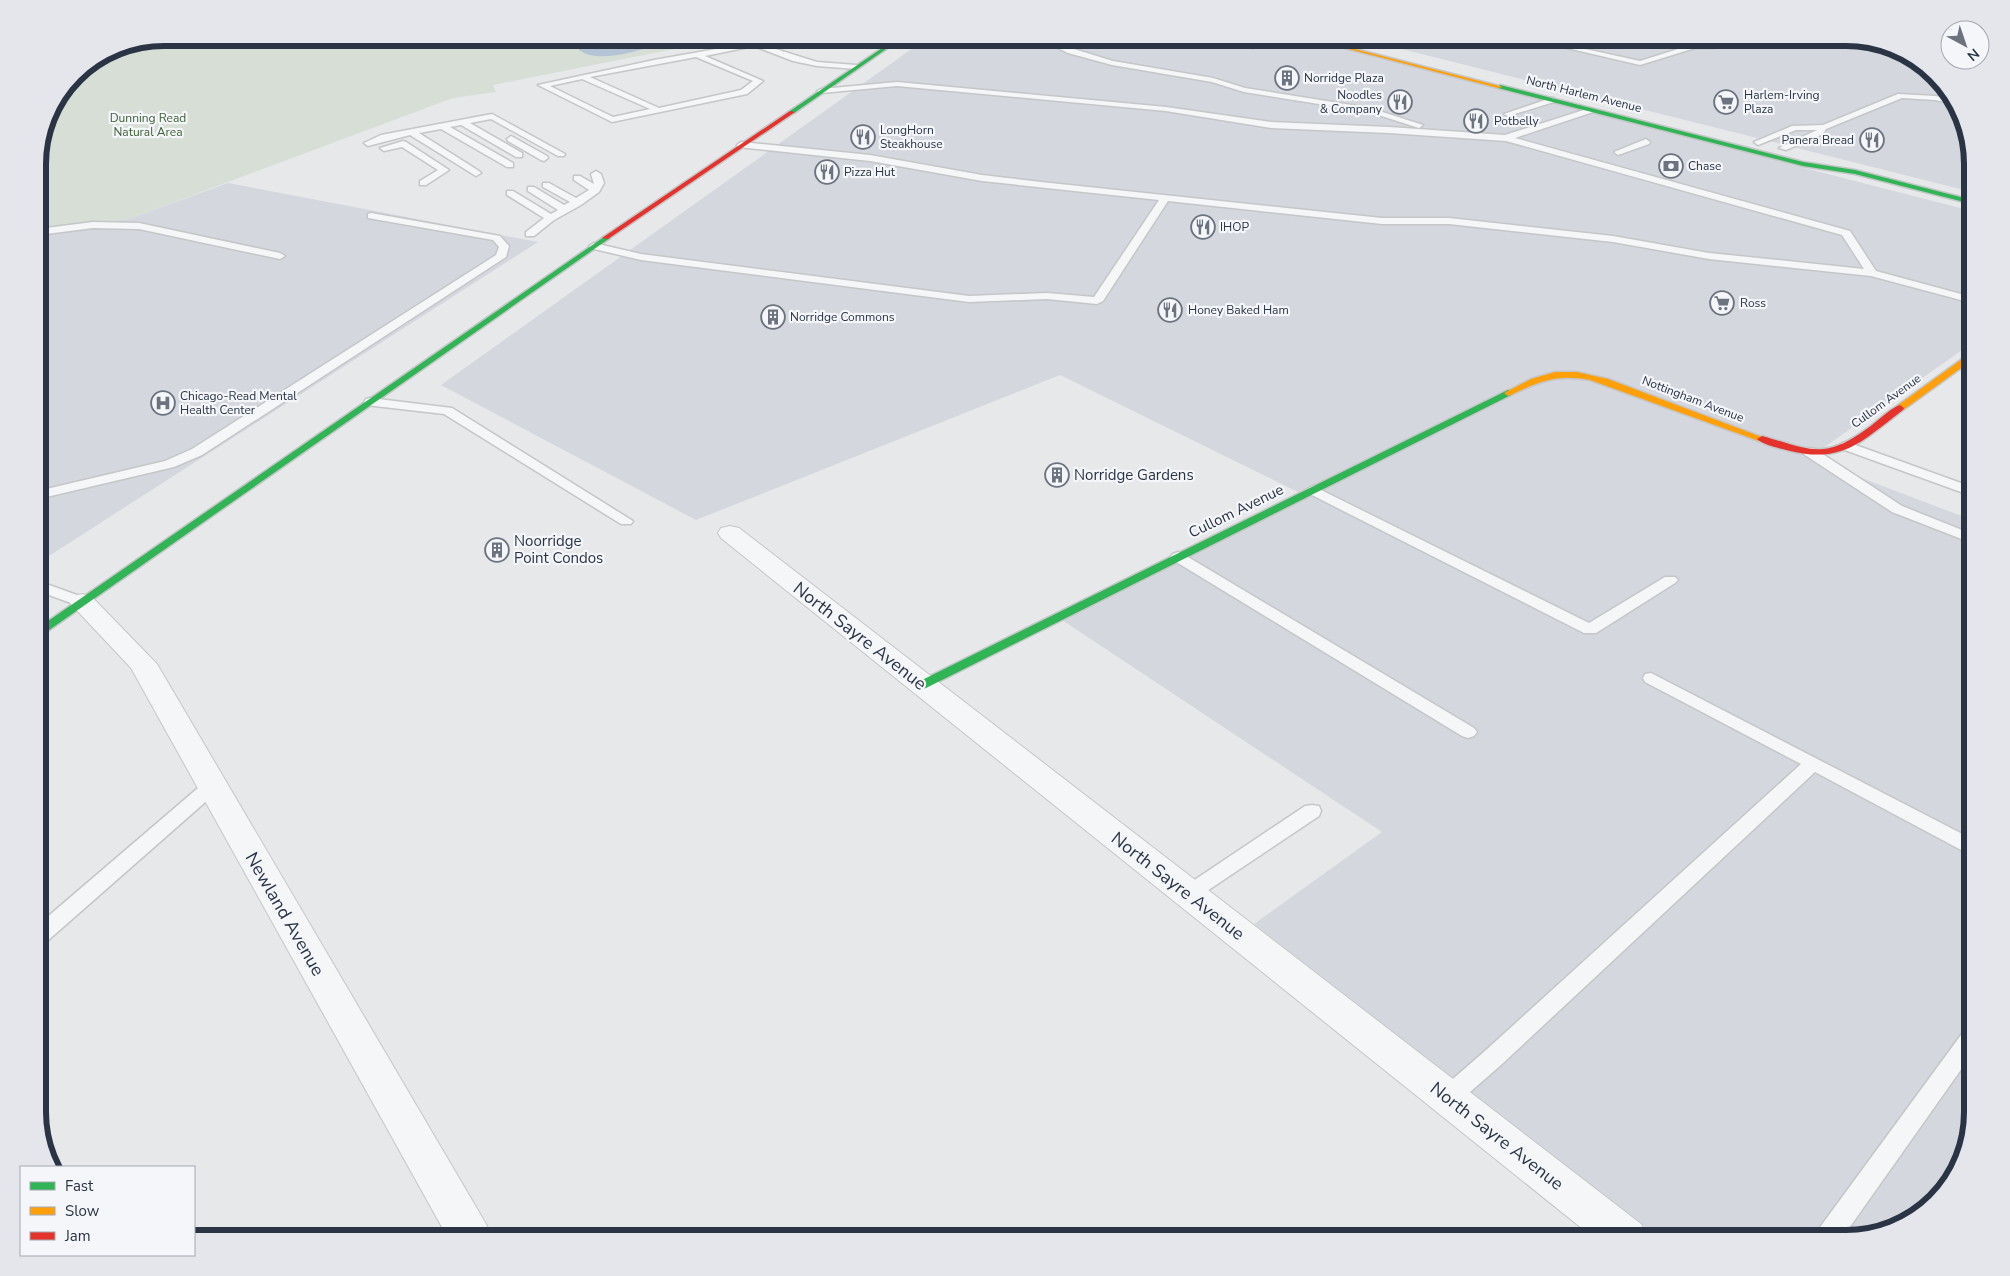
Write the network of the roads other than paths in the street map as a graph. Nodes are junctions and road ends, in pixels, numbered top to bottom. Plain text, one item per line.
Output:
1 (1062, 46) edge
2 (1341, 46) edge
3 (1384, 46) edge
4 (1565, 46) edge
5 (1694, 46) edge
6 (742, 47) edge
7 (762, 47) edge
8 (890, 47) edge
9 (697, 56) junction
10 (861, 71) junction
11 (583, 77) junction
12 (897, 84) junction
13 (1570, 89) junction
14 (821, 91) junction
15 (1551, 100) junction
16 (1944, 100) edge
17 (658, 110) junction
18 (1590, 110) junction
19 (1508, 114) dead end
20 (476, 119) junction
21 (463, 122) junction
22 (442, 126) junction
23 (1824, 127) junction
24 (429, 128) junction
25 (493, 129) dead end
26 (411, 132) junction
27 (502, 134) dead end
28 (1448, 134) junction
29 (1506, 138) junction
30 (1646, 142) dead end
31 (1758, 142) junction
32 (368, 143) dead end
33 (741, 145) junction
34 (1783, 148) junction
35 (382, 149) dead end
36 (462, 149) dead end
37 (1618, 152) dead end
38 (561, 154) dead end
39 (1608, 156) dead end
40 (544, 158) dead end
41 (529, 161) dead end
42 (1592, 162) junction
43 (510, 165) dead end
44 (1855, 172) junction
45 (476, 173) dead end
46 (596, 174) dead end
47 (577, 178) dead end
48 (423, 183) dead end
49 (546, 185) dead end
50 (531, 189) dead end
51 (596, 190) junction
52 (510, 194) dead end
53 (1165, 198) junction
54 (1964, 200) edge
55 (578, 203) junction
56 (565, 210) junction
57 (371, 216) dead end
58 (551, 218) junction
59 (47, 231) edge
60 (530, 234) dead end
61 (594, 246) junction
62 (280, 256) dead end
63 (1872, 274) junction
64 (1964, 298) edge
65 (1964, 362) edge
66 (1566, 373) joint
67 (370, 402) junction
68 (1847, 446) junction
69 (1810, 452) junction
70 (1964, 489) edge
71 (1313, 490) junction
72 (47, 493) edge
73 (626, 521) dead end
74 (730, 533) dead end
75 (1964, 536) edge
76 (1178, 557) junction
77 (1670, 580) dead end
78 (47, 589) edge
79 (82, 602) junction
80 (47, 627) edge
81 (1651, 678) dead end
82 (922, 685) junction
83 (1468, 732) dead end
84 (1813, 763) junction
85 (212, 786) junction
86 (1312, 811) dead end
87 (1964, 843) edge
88 (1188, 894) junction
89 (47, 929) edge
90 (1964, 1048) edge
91 (1448, 1098) junction
92 (465, 1230) edge
93 (1616, 1230) edge
94 (1833, 1230) edge

1 - 28 lane
2 - 15 main road, North Harlem Avenue
3 - 13 main road, North Harlem Avenue
4 - 5 lane
6 - 9 lane
7 - 10 lane
8 - 10 main road
9 - 11 lane
9 - 17 lane
10 - 12 lane
10 - 14 main road
11 - 17 lane
11 - 17 lane
12 - 14 lane
12 - 28 lane
13 - 15 main road
13 - 31 main road, North Harlem Avenue
14 - 33 main road
15 - 18 main road, North Harlem Avenue
15 - 19 lane
16 - 23 lane
18 - 29 lane
18 - 44 main road, North Harlem Avenue
20 - 21 lane
20 - 25 lane
20 - 38 lane
21 - 22 lane
21 - 41 lane
22 - 24 lane
22 - 43 lane
23 - 31 lane
23 - 34 lane
24 - 26 lane
24 - 36 lane
26 - 32 lane
26 - 45 lane
27 - 40 lane
28 - 29 lane
29 - 42 lane
30 - 37 lane
31 - 34 main road, North Harlem Avenue
33 - 53 lane
33 - 61 main road
34 - 44 main road, North Harlem Avenue
35 - 48 lane
39 - 42 lane
42 - 63 lane
44 - 54 main road, North Harlem Avenue
46 - 51 lane
47 - 51 lane
49 - 55 lane
50 - 56 lane
51 - 55 lane
52 - 58 lane
53 - 61 lane
53 - 63 lane
55 - 56 lane
56 - 58 lane
57 - 72 lane
58 - 60 lane
59 - 62 lane
61 - 67 main road
63 - 64 lane
65 - 68 main road, Cullom Avenue
66 - 69 main road, Nottingham Avenue
66 - 71 main road, Cullom Avenue
67 - 73 lane
67 - 79 main road
68 - 69 main road, Cullom Avenue
68 - 70 lane
69 - 75 lane
71 - 76 main road, Cullom Avenue
71 - 77 lane
74 - 82 street, North Sayre Avenue
76 - 82 main road, Cullom Avenue
76 - 83 lane
78 - 79 lane
79 - 80 main road
79 - 85 street, Newland Avenue
81 - 84 lane
82 - 88 street, North Sayre Avenue
84 - 87 lane
84 - 91 lane
85 - 89 lane
85 - 92 street, Newland Avenue
86 - 88 lane
88 - 91 street, North Sayre Avenue
90 - 94 lane
91 - 93 street, North Sayre Avenue

